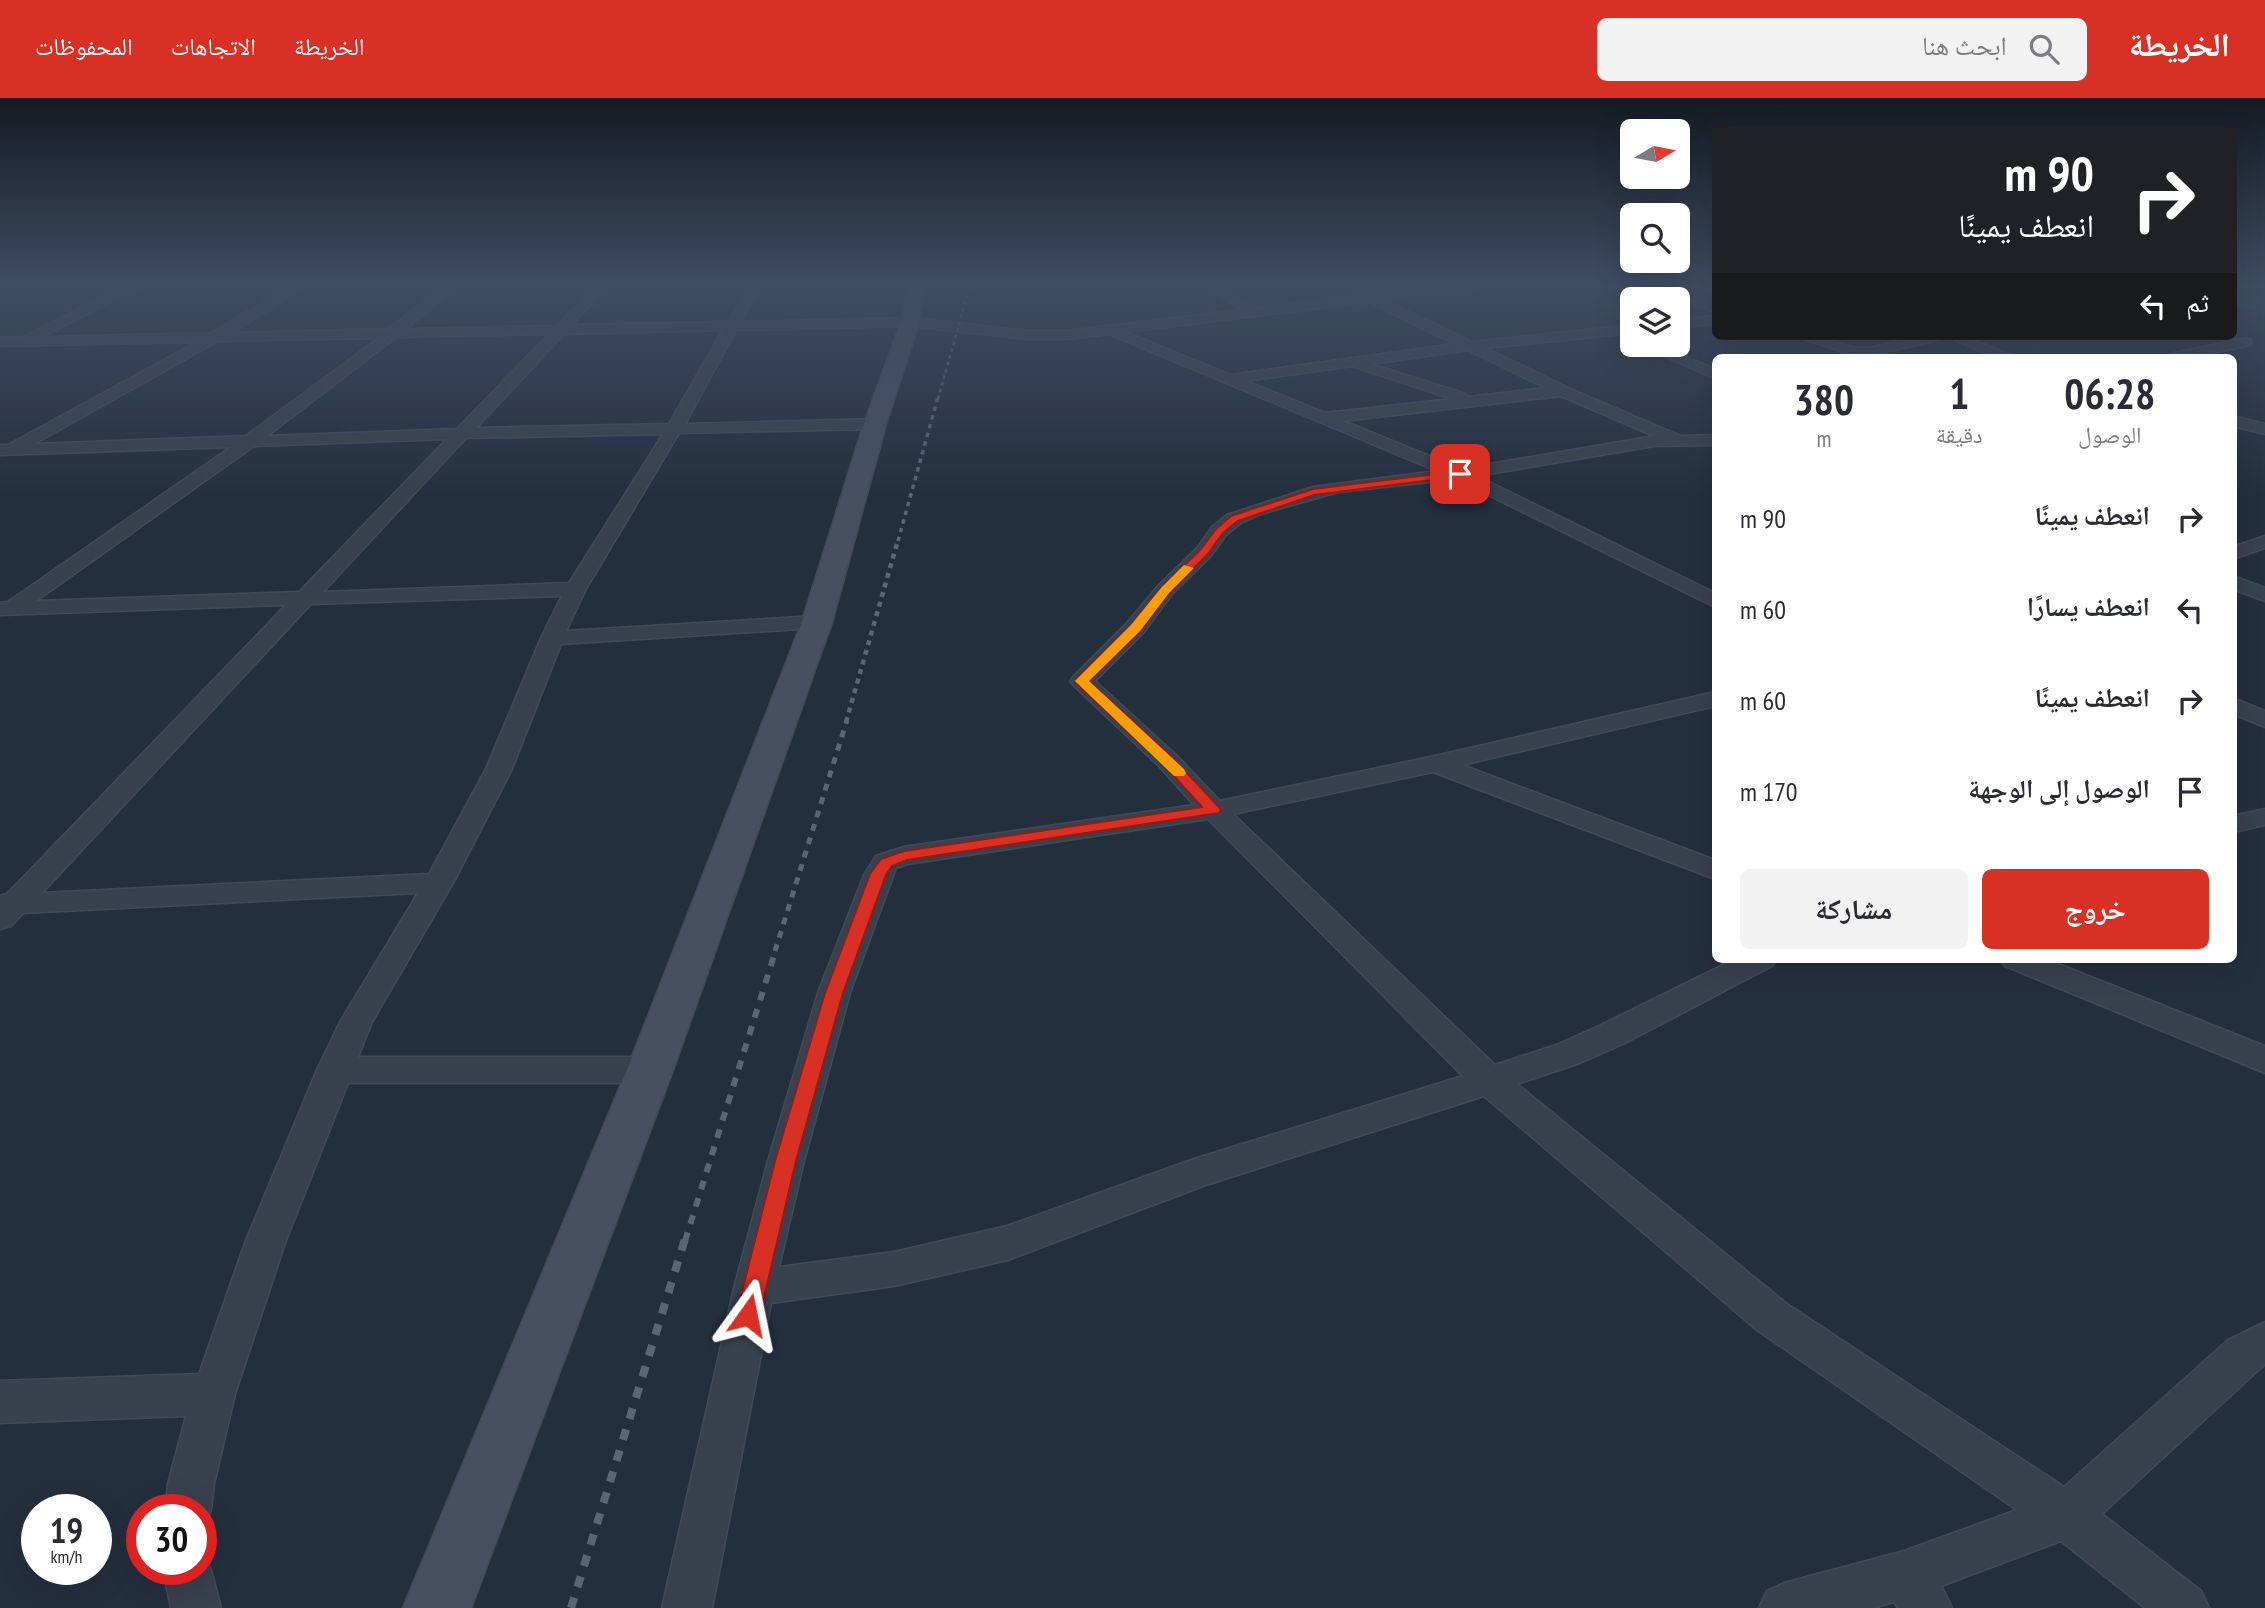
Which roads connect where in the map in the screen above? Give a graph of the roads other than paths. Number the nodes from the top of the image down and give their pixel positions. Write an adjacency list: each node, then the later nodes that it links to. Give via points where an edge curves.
1 (182, 355): 24 (street)
2 (364, 355): 23 (street)
3 (538, 355): 20 (street)
4 (715, 355): 18 (street)
5 (897, 355): 17 (main road)
6 (1170, 355): 12 (street)
7 (1401, 355): 10 (street)
8 (1488, 355): 13 (street)
9 (1674, 357): 11 (street)
10 (1355, 362): 12 (street); 14 (street)
11 (1712, 373)
12 (1227, 380): 15 (street)
13 (1563, 391): 14 (street); 21 (street)
14 (1474, 401): 15 (street)
15 (1325, 418): 26 (street)
16 (2237, 422): 19 (street)
17 (875, 424): 18 (street); 37 (main road)
18 (674, 429): 20 (street); 32 (street)
19 (2265, 429)
20 (462, 434): 23 (street); 34 (street)
21 (1676, 440): 22 (street); 25 (street); 26 (street)
22 (1712, 440)
23 (247, 443): 24 (street); 36 (street)
24 (3, 452)
25 (1712, 456)
26 (1460, 474): 31 (street); 43 (street, via 1313,492 1234,519 1082,681)
27 (2265, 542): 28 (street)
28 (2237, 552)
29 (1712, 581): 31 (street)
30 (2237, 584): 33 (street)
31 (1683, 586): 35 (street)
32 (576, 589): 34 (street); 38 (street)
33 (2265, 595)
34 (306, 598): 36 (street); 48 (street)
35 (1712, 600)
36 (4, 612)
37 (817, 622): 38 (street); 53 (main road)
38 (552, 638): 47 (street, via 499,769)
39 (1712, 700): 42 (street)
40 (2237, 707): 41 (street)
41 (2265, 720)
42 (1435, 764): 43 (street); 46 (street)
43 (1213, 810): 54 (street); 55 (street, via 886,862 834,993)
44 (2265, 817): 45 (street)
45 (2237, 823)
46 (1712, 869)
47 (439, 883): 48 (street); 52 (street, via 356,1022)
48 (4, 909)
49 (1754, 963): 54 (street, via 1613,1034)
50 (2026, 963): 51 (street)
51 (2265, 1059)
52 (334, 1070): 53 (street); 57 (street, via 265,1243)
53 (650, 1070): 64 (main road)
54 (1490, 1081): 55 (street, via 1194,1174 1008,1243 894,1269); 60 (street, via 1772,1317)
55 (754, 1288): 65 (street)
56 (2265, 1341): 60 (street, via 2243,1354)
57 (213, 1394): 58 (street); 59 (street)
58 (0, 1402)
59 (190, 1494)
60 (2066, 1516): 62 (street); 67 (street)
61 (190, 1585): 63 (street)
62 (1915, 1591): 66 (street)
63 (197, 1608)
64 (437, 1608)
65 (687, 1608)
66 (1784, 1608)
67 (2184, 1608)

